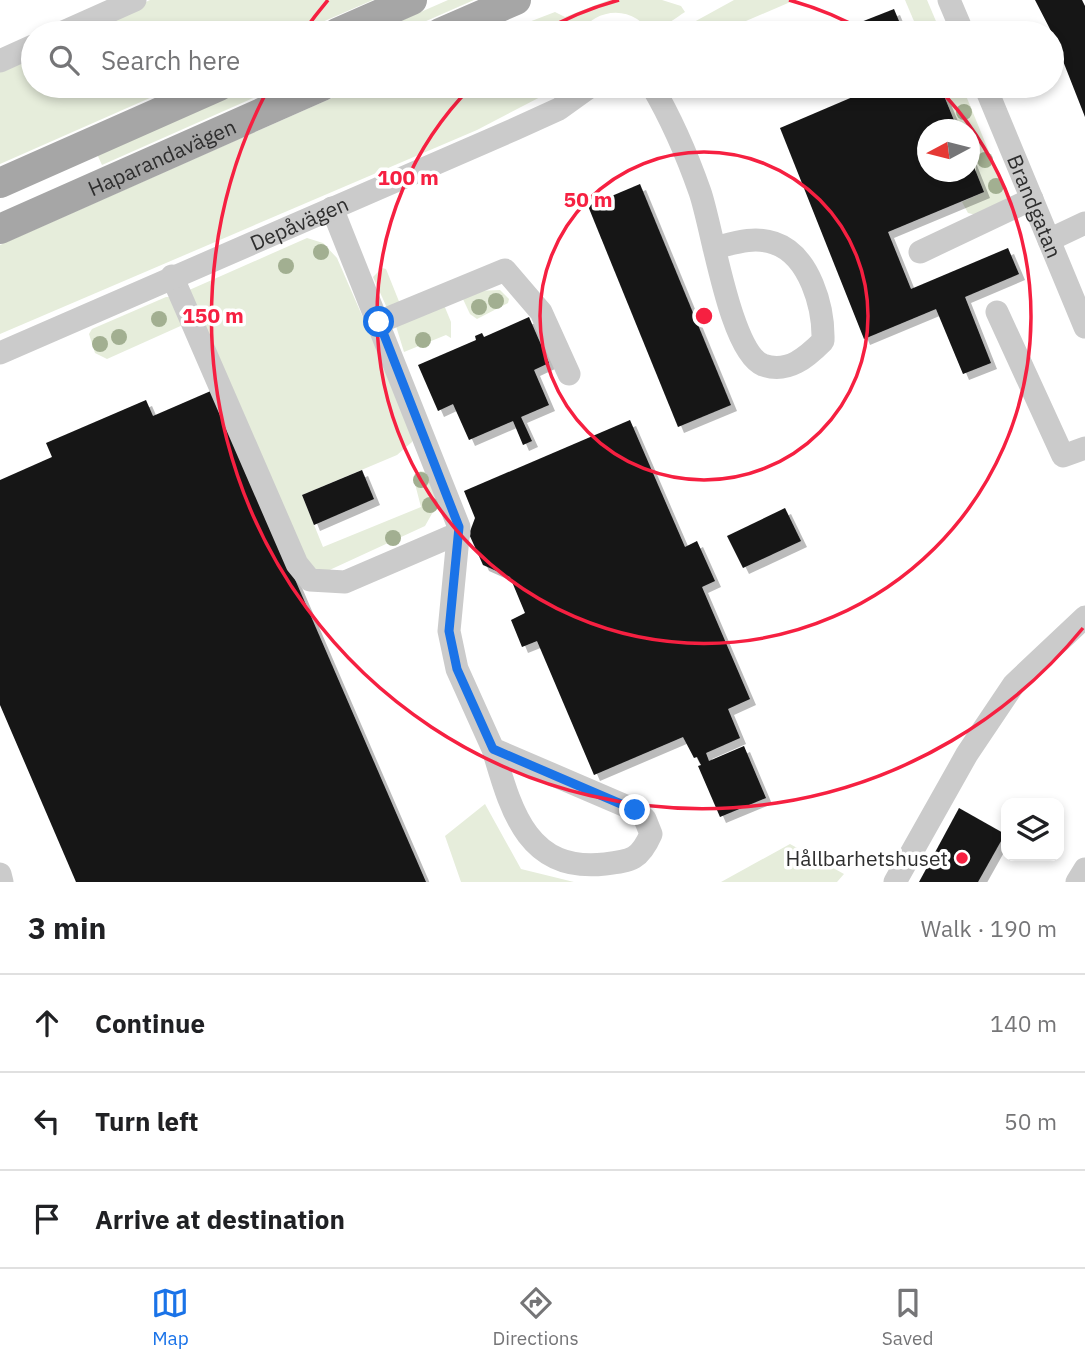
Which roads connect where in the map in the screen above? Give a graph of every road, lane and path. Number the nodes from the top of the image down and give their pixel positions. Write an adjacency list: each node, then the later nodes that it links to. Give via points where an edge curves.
1 (135, 0): 5 (street)
2 (412, 0): 6 (main road)
3 (516, 0): 7 (main road)
4 (949, 0): 8 (street)
5 (88, 21)
6 (364, 21)
7 (468, 21)
8 (958, 21)
9 (21, 51): 10 (street)
10 (0, 61)
11 (192, 98): 16 (main road, Haparandavägen)
12 (295, 98): 20 (main road, Haparandavägen)
13 (575, 98): 18 (street, Depåvägen, via 559,109)
14 (659, 98): 22 (street, via 693,173)
15 (990, 98): 17 (street, Brandgatan)
16 (0, 183)
17 (1032, 199): 21 (street, Brandgatan); 23 (street)
18 (332, 208): 24 (street, Depåvägen); 26 (street)
19 (1085, 223): 21 (street)
20 (0, 229)
21 (1049, 240): 27 (street, Brandgatan)
22 (715, 248): 22 (street, via 746,349 761,364 784,367 805,359 823,341 824,324 819,300 800,262 776,243 747,239)
23 (920, 252)
24 (172, 276): 28 (street, Depåvägen); 31 (street, via 297,564 310,580 345,582)
25 (998, 312): 30 (street, via 1063,456)
26 (379, 322): 29 (street, via 505,270 541,312); 31 (street)
27 (1085, 327)
28 (0, 354)
29 (569, 374)
30 (1085, 448)
31 (459, 533): 33 (street, via 449,631 457,669)
32 (1084, 626): 37 (street, via 1014,684 967,754)
33 (493, 749): 33 (street, via 635,810 651,834 643,853 626,861 600,864 569,863 544,855 510,805)
34 (1085, 869): 38 (street)
35 (0, 874): 36 (street)
36 (3, 882)
37 (895, 882)
38 (1077, 882)

